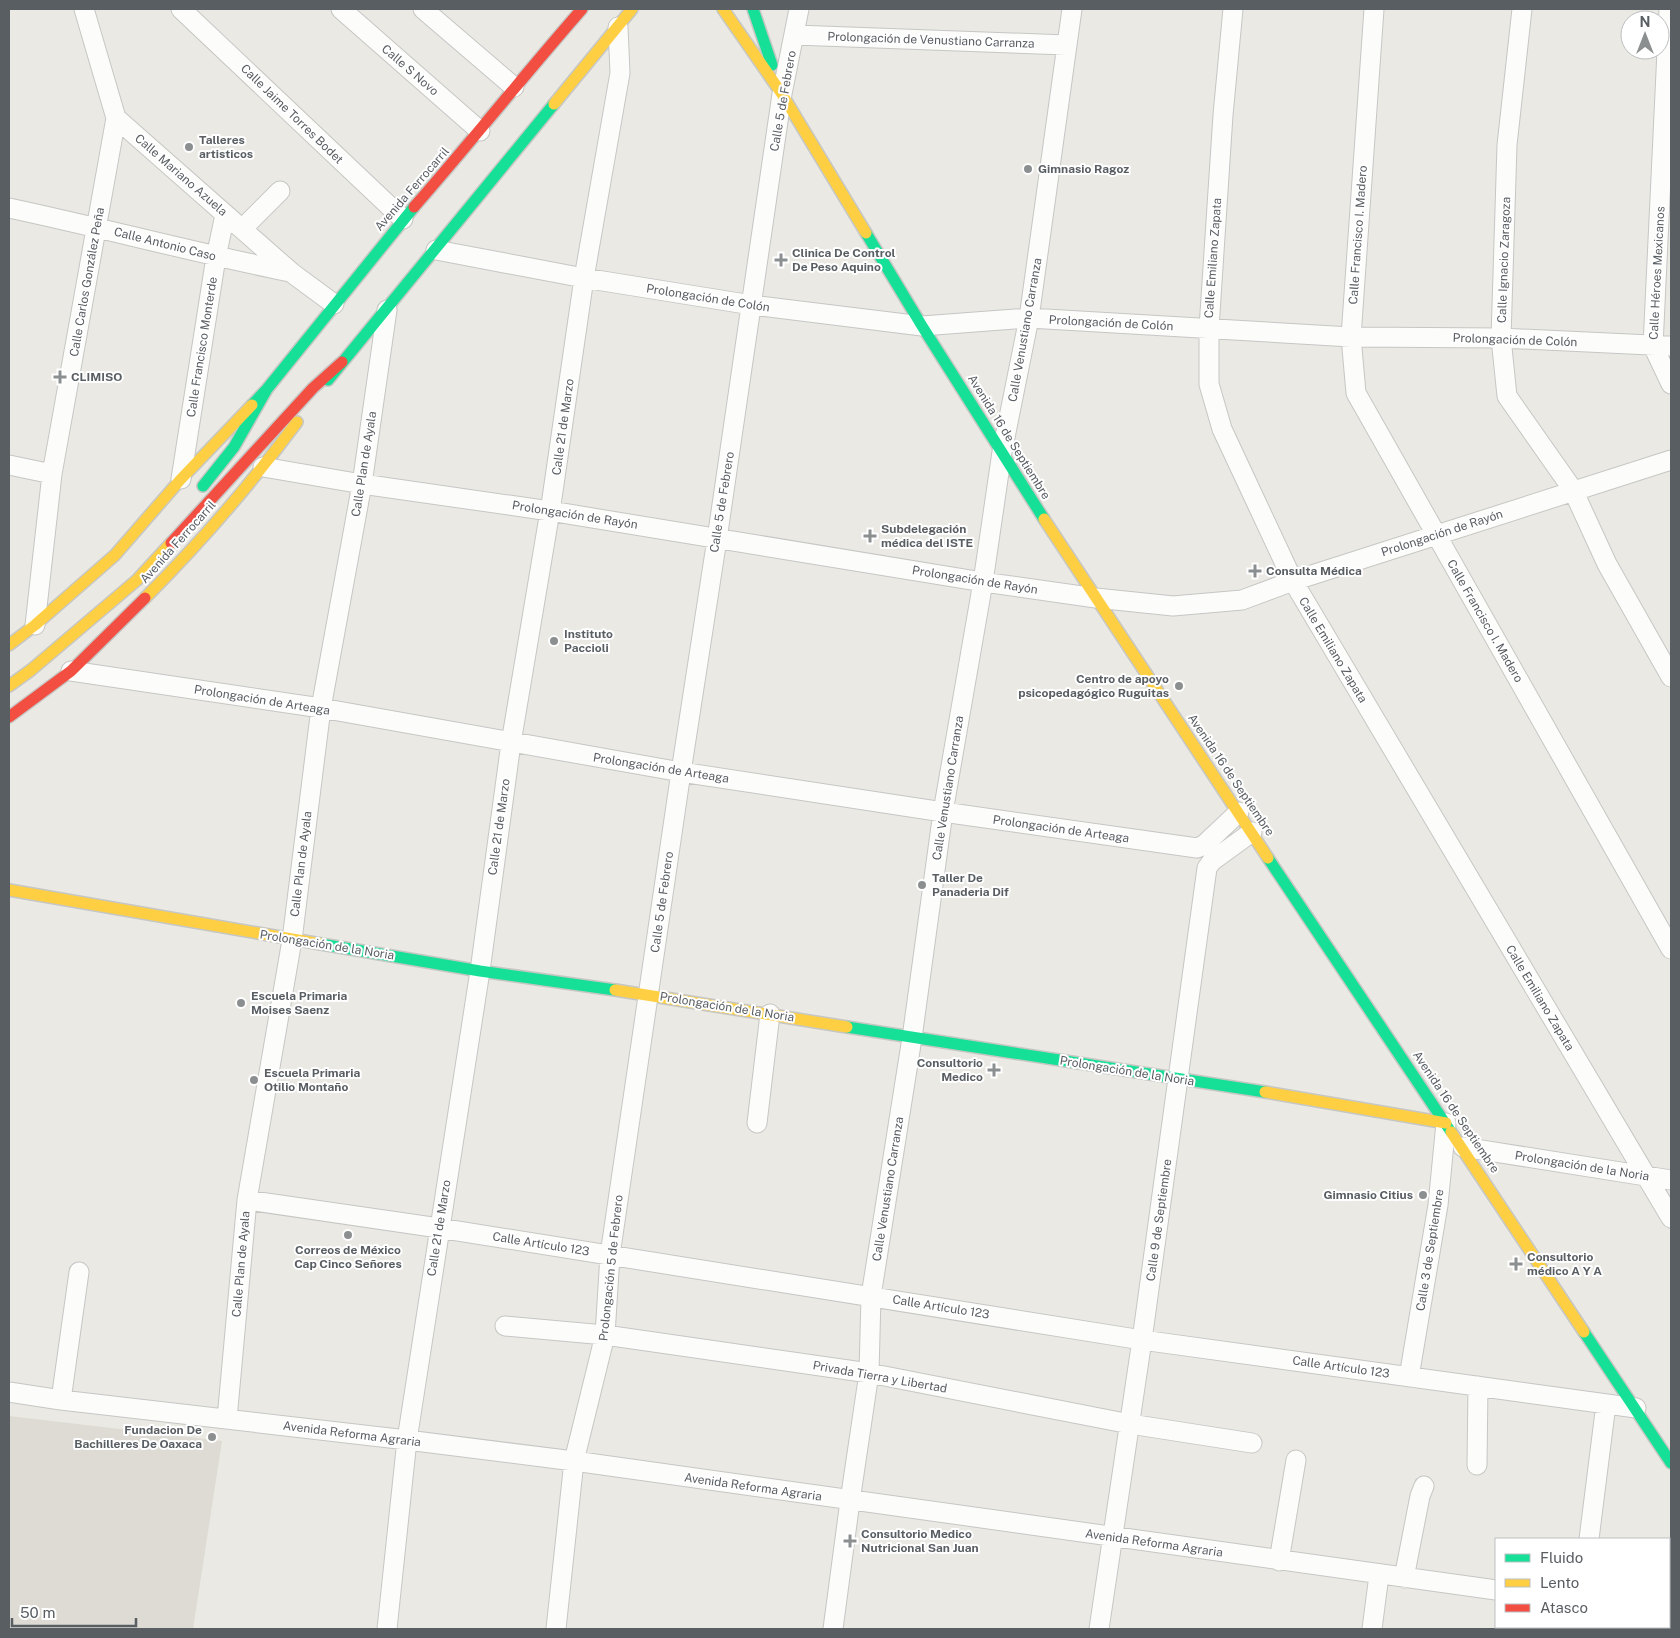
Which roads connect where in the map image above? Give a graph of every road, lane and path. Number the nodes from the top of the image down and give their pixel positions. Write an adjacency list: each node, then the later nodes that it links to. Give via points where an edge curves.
1 (84, 9): 20 (street)
2 (181, 9): 25 (street, Calle Jaime Torres Bodet)
3 (340, 9): 21 (street, Calle S Novo)
4 (423, 9): 18 (street)
5 (582, 9): 18 (main road, Avenida Ferrocarril)
6 (632, 9): 15 (main road, Avenida Ferrocarril)
7 (723, 9): 19 (main road, Avenida 16 de Septiembre)
8 (753, 9): 19 (main road, Avenida 16 de Septiembre)
9 (799, 9): 16 (street, Calle 5 de Febrero)
10 (1072, 9): 17 (street, Calle Venustiano Carranza)
11 (1233, 9): 37 (street, Calle Emiliano Zapata)
12 (1374, 9): 38 (street, Calle Francisco I. Madero)
13 (1522, 9): 39 (street, Calle Ignacio Zaragoza, via 1508,145)
14 (1669, 9): 40 (street, Calle Héroes Mexicanos)
15 (618, 27): 28 (main road, Avenida Ferrocarril); 31 (street, Calle 21 de Marzo, via 620,73)
16 (795, 35): 17 (street, Prolongación de Venustiano Carranza); 19 (street, Calle 5 de Febrero)
17 (1067, 45): 35 (street, Calle Venustiano Carranza)
18 (514, 87): 21 (main road, Avenida Ferrocarril)
19 (782, 94): 33 (street, Calle 5 de Febrero); 36 (main road, Avenida 16 de Septiembre)
20 (116, 118): 24 (street, Calle Mariano Azuela); 26 (street, Calle Carlos González Peña)
21 (480, 131): 25 (main road, Avenida Ferrocarril)
22 (280, 191): 27 (street)
23 (9, 208): 26 (street, Calle Antonio Caso)
24 (225, 214): 27 (street, Calle Mariano Azuela); 29 (street, Calle Francisco Monterde)
25 (402, 219): 32 (main road, Avenida Ferrocarril)
26 (96, 226): 29 (street, Calle Antonio Caso); 48 (street, Calle Carlos González Peña)
27 (242, 229): 30 (street, Calle Mariano Azuela)
28 (436, 250): 31 (street, Prolongación de Colón); 34 (main road, Avenida Ferrocarril)
29 (216, 257): 30 (street, Calle Antonio Caso); 49 (street, Calle Francisco Monterde)
30 (292, 273): 32 (street, Calle Mariano Azuela)
31 (584, 278): 33 (street, Prolongación de Colón); 53 (street, Calle 21 de Marzo)
32 (334, 304): 43 (main road, Avenida Ferrocarril)
33 (752, 305): 36 (street, Prolongación de Colón); 55 (street, Calle 5 de Febrero)
34 (387, 310): 41 (main road, Avenida Ferrocarril); 50 (street, Calle Plan de Ayala)
35 (1029, 318): 36 (street, Prolongación de Colón); 37 (street, Prolongación de Colón); 44 (street, Calle Venustiano Carranza)
36 (922, 326): 44 (main road, Avenida 16 de Septiembre)
37 (1209, 328): 38 (street, Prolongación de Colón); 57 (street, Calle Emiliano Zapata, via 1209,384 1222,429)
38 (1351, 337): 39 (street, Prolongación de Colón); 54 (street, Calle Francisco I. Madero, via 1356,392)
39 (1501, 338): 40 (street, Prolongación de Colón); 51 (street, Calle Ignacio Zaragoza, via 1507,396)
40 (1662, 346): 42 (street, Calle Héroes Mexicanos)
41 (342, 362): 47 (main road, Avenida Ferrocarril); 63 (main road, Avenida Ferrocarril, via 313,388 137,580)
42 (1671, 384)
43 (267, 389): 49 (main road, Avenida Ferrocarril); 52 (main road, Avenida Ferrocarril, via 234,447)
44 (1002, 452): 56 (street, Calle Venustiano Carranza); 58 (main road, Avenida 16 de Septiembre)
45 (1671, 460): 51 (street, Prolongación de Rayón)
46 (9, 465): 48 (street)
47 (263, 467): 50 (street, Prolongación de Rayón); 61 (main road, Avenida Ferrocarril, via 167,576)
48 (52, 474): 59 (street, Calle Carlos González Peña)
49 (181, 480): 59 (main road, Avenida Ferrocarril, via 115,555)
50 (362, 484): 53 (street, Prolongación de Rayón); 64 (street, Calle Plan de Ayala)
51 (1573, 490): 54 (street, Prolongación de Rayón); 62 (street, Calle Ignacio Zaragoza, via 1607,564)
52 (193, 498)
53 (550, 511): 55 (street, Prolongación de Rayón); 66 (street, Calle 21 de Marzo)
54 (1436, 535): 57 (street, Prolongación de Rayón); 73 (street, Calle Francisco I. Madero)
55 (717, 538): 56 (street, Prolongación de Rayón); 67 (street, Calle 5 de Febrero)
56 (983, 582): 58 (street, Prolongación de Rayón); 68 (street, Calle Venustiano Carranza)
57 (1293, 582): 58 (street, Prolongación de Rayón, via 1242,600 1173,606); 82 (street, Calle Emiliano Zapata)
58 (1096, 598): 69 (main road, Avenida 16 de Septiembre)
59 (35, 625): 60 (main road, Avenida Ferrocarril)
60 (9, 645)
61 (71, 671): 64 (street, Prolongación de Arteaga); 65 (main road, Avenida Ferrocarril)
62 (1671, 677)
63 (9, 686)
64 (321, 708): 66 (street, Prolongación de Arteaga); 72 (street, Calle Plan de Ayala)
65 (9, 717)
66 (511, 743): 67 (street, Prolongación de Arteaga); 74 (street, Calle 21 de Marzo)
67 (680, 772): 68 (street, Prolongación de Arteaga); 75 (street, Calle 5 de Febrero)
68 (943, 812): 69 (street, Prolongación de Arteaga, via 1197,848); 77 (street, Calle Venustiano Carranza)
69 (1239, 812): 70 (main road, Avenida 16 de Septiembre)
70 (1252, 832): 78 (street, Calle 9 de Septiembre, via 1207,868); 80 (main road, Avenida 16 de Septiembre)
71 (9, 890): 72 (main road, Prolongación de la Noria)
72 (292, 940): 74 (main road, Prolongación de la Noria); 84 (street, Calle Plan de Ayala)
73 (1671, 949)
74 (480, 971): 75 (main road, Prolongación de la Noria); 86 (street, Calle 21 de Marzo)
75 (648, 995): 76 (main road, Prolongación de la Noria); 87 (street, Prolongación 5 de Febrero)
76 (770, 1014): 77 (main road, Prolongación de la Noria); 79 (street)
77 (912, 1038): 78 (main road, Prolongación de la Noria); 89 (street, Calle Venustiano Carranza)
78 (1179, 1078): 80 (main road, Prolongación de la Noria); 92 (street, Calle 9 de Septiembre)
79 (757, 1123)
80 (1446, 1123): 81 (main road, Avenida 16 de Septiembre); 94 (street, Calle 3 de Septiembre, via 1438,1205)
81 (1463, 1147): 82 (street, Prolongación de la Noria); 99 (main road, Avenida 16 de Septiembre)
82 (1645, 1175): 83 (street, Prolongación de la Noria); 85 (street, Calle Emiliano Zapata)
83 (1671, 1180)
84 (247, 1200): 86 (street, Calle Artículo 123); 100 (street, Calle Plan de Ayala)
85 (1671, 1218)
86 (439, 1228): 87 (street, Calle Artículo 123); 102 (street, Calle 21 de Marzo)
87 (610, 1255): 89 (street, Calle Artículo 123); 91 (street, Prolongación 5 de Febrero)
88 (78, 1272): 97 (street)
89 (872, 1296): 92 (street, Calle Artículo 123); 93 (street, Calle Venustiano Carranza)
90 (505, 1326): 91 (street, Privada Tierra y Libertad)
91 (605, 1335): 93 (street, Privada Tierra y Libertad); 105 (street, Prolongación 5 de Febrero)
92 (1142, 1340): 94 (street, Calle Artículo 123); 101 (street, Calle 9 de Septiembre)
93 (869, 1373): 101 (street, Privada Tierra y Libertad); 109 (street, Calle Venustiano Carranza)
94 (1409, 1376): 95 (street, Calle Artículo 123)
95 (1478, 1386): 98 (street, Calle Artículo 123); 107 (street)
96 (9, 1392): 97 (street, Avenida Reforma Agraria)
97 (61, 1400): 100 (street, Avenida Reforma Agraria)
98 (1606, 1404): 99 (street, Calle Artículo 123); 111 (street)
99 (1636, 1408): 106 (main road, Avenida 16 de Septiembre)
100 (227, 1420): 102 (street, Avenida Reforma Agraria)
101 (1130, 1424): 103 (street, Privada Tierra y Libertad); 110 (street, Calle 9 de Septiembre)
102 (407, 1440): 105 (street, Avenida Reforma Agraria); 116 (street, Calle 21 de Marzo)
103 (1252, 1443)
104 (1296, 1460): 112 (street)
105 (574, 1461): 109 (street, Avenida Reforma Agraria); 117 (street, Prolongación 5 de Febrero)
106 (1671, 1463)
107 (1477, 1465)
108 (1424, 1486): 114 (street)
109 (850, 1501): 110 (street, Avenida Reforma Agraria); 118 (street, Calle Venustiano Carranza)
110 (1113, 1537): 112 (street, Avenida Reforma Agraria); 119 (street, Calle 9 de Septiembre)
111 (1589, 1538)
112 (1279, 1561): 113 (street, Avenida Reforma Agraria)
113 (1379, 1574): 114 (street, Avenida Reforma Agraria); 120 (street)
114 (1404, 1578): 115 (street, Avenida Reforma Agraria)
115 (1495, 1590)
116 (387, 1629)
117 (556, 1629)
118 (833, 1629)
119 (1099, 1629)
120 (1372, 1629)

